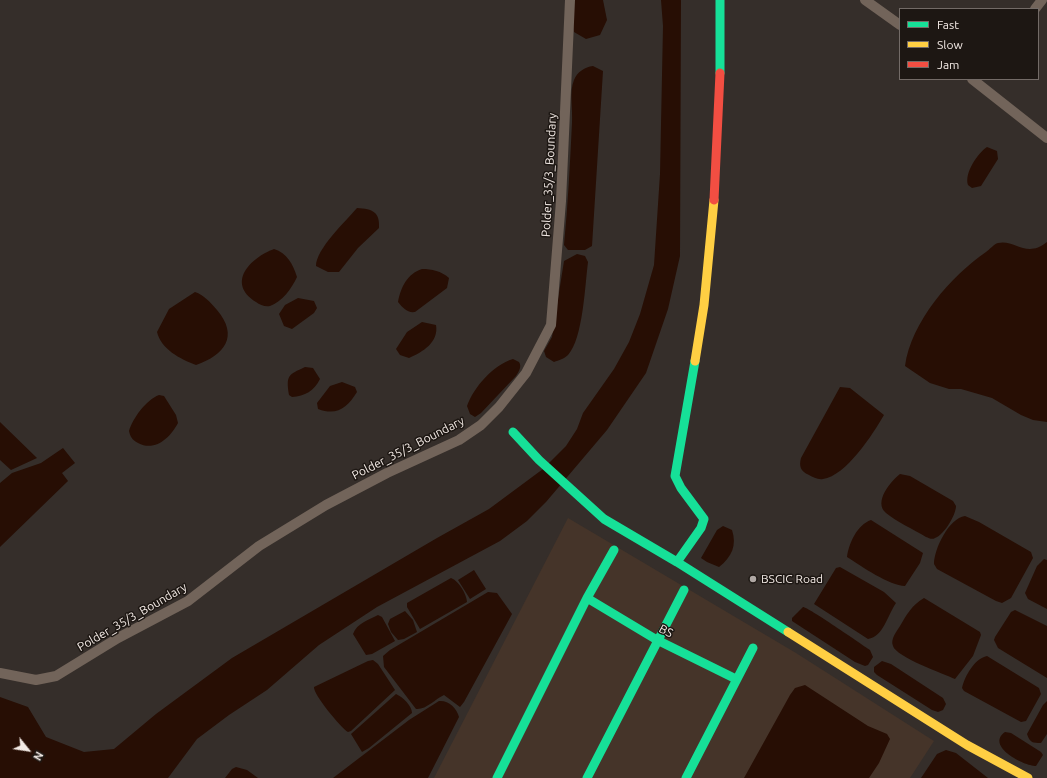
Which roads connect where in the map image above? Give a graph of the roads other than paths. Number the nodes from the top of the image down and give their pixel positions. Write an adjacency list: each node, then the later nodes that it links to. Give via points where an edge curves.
1 (570, 0): 14 (street, Polder_35/3_Boundary, via 561,201 551,324 526,373 499,407 481,425 458,440 326,505 259,546 188,601 118,638 56,676 36,680)
2 (720, 0): 9 (street, via 721,49 715,184 704,305 675,476 678,485 704,519 701,528)
3 (866, 0): 4 (street)
4 (899, 24)
5 (978, 81): 6 (street)
6 (1047, 138)
7 (513, 432): 9 (street, via 539,460 604,519)
8 (614, 550): 11 (street)
9 (677, 562): 19 (street, via 967,745)
10 (684, 590): 12 (street)
11 (587, 598): 12 (street, BS); 16 (street)
12 (658, 640): 15 (street, BS); 17 (street)
13 (753, 648): 15 (street)
14 (0, 673)
15 (736, 679): 18 (street)
16 (497, 778)
17 (587, 778)
18 (686, 778)
19 (1028, 778)

